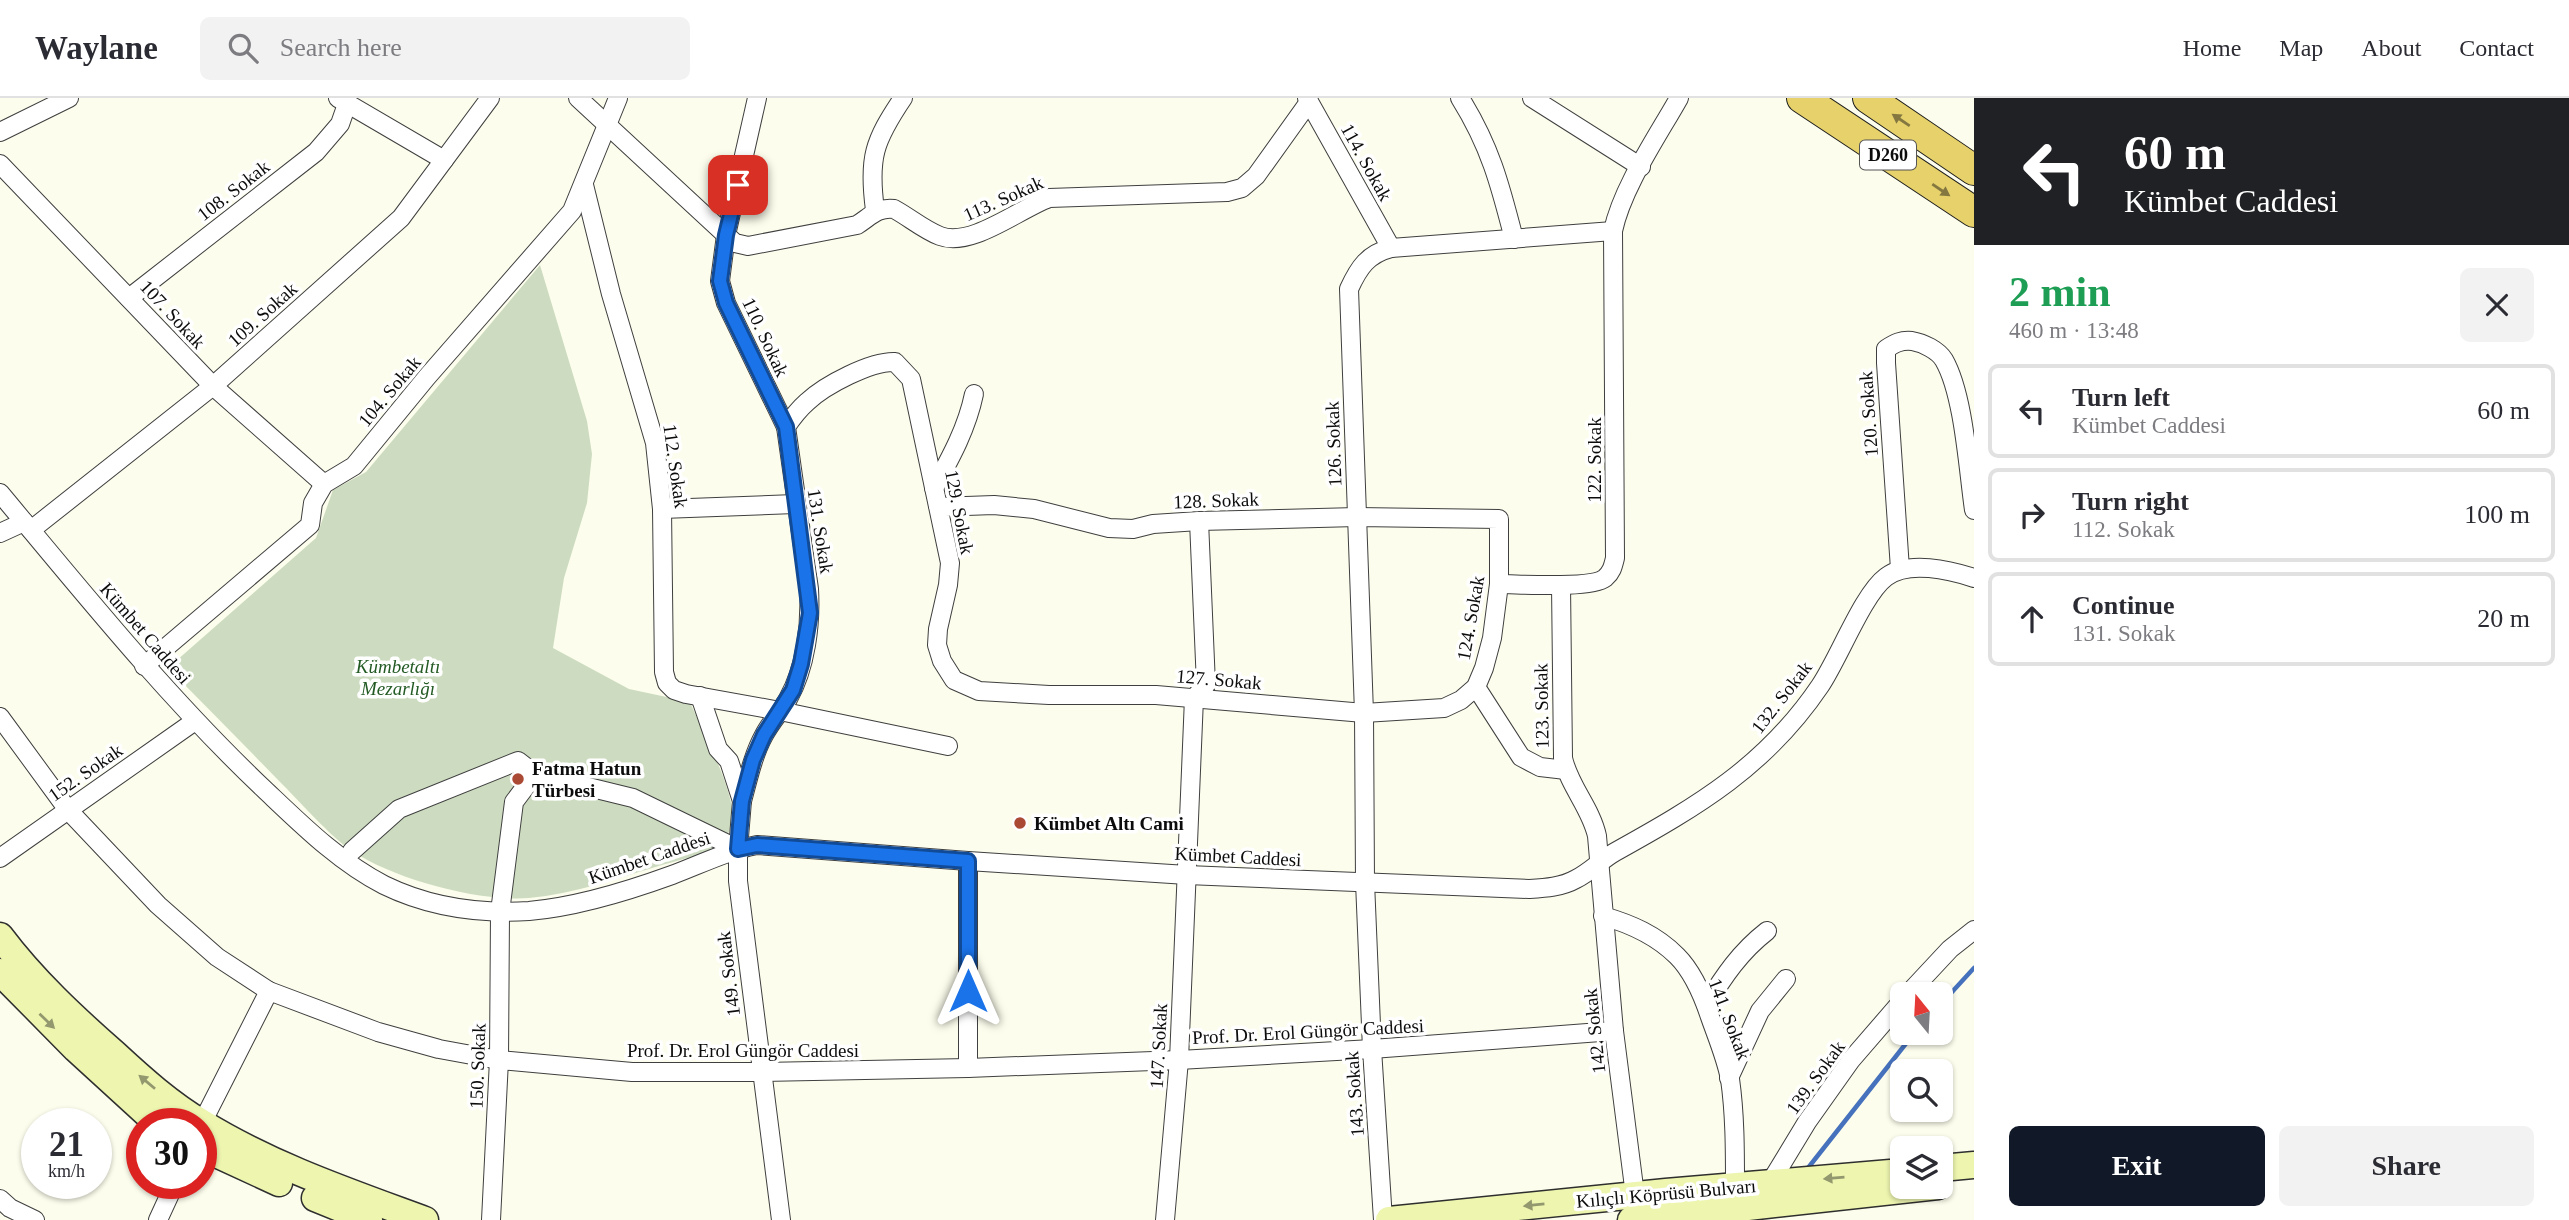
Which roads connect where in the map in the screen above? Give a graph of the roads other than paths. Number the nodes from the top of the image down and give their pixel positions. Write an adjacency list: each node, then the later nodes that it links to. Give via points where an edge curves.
1 (69, 98): 15 (street)
2 (490, 98): 16 (street, 109. Sokak)
3 (578, 98): 14 (street)
4 (618, 98): 14 (street, 104. Sokak)
5 (757, 98): 24 (street, 110. Sokak)
6 (902, 98): 21 (street, via 874,152 871,178)
7 (1460, 98): 25 (street, via 1489,151)
8 (1532, 98): 18 (street)
9 (1679, 98): 18 (street)
10 (1802, 98): 22 (highway, D260, one-way to 22)
11 (1868, 98): 19 (highway, D260, one-way to 11)
12 (1308, 100): 21 (street, 113. Sokak, via 1256,176 1242,188 1227,192 1049,198 974,235 954,240 894,209); 26 (street, 114. Sokak)
13 (342, 101): 16 (street); 27 (street, 108. Sokak, via 340,124 316,152)
14 (607, 125): 20 (street, 104. Sokak); 24 (street)
15 (0, 132)
16 (443, 160): 28 (street, 109. Sokak, via 401,218)
17 (0, 164): 27 (street, 107. Sokak)
18 (1641, 167): 23 (street, via 1616,215)
19 (1974, 170)
20 (584, 186): 31 (street, 104. Sokak, via 572,211 354,466); 36 (street, 112. Sokak, via 655,443)
21 (876, 210): 24 (street, via 857,225 748,246 734,243)
22 (1974, 212)
23 (1613, 232): 25 (street, 126. Sokak); 46 (street, 122. Sokak, via 1615,558 1603,580)
24 (726, 235): 30 (street, 110. Sokak, via 720,281 726,303)
25 (1514, 239): 26 (street, 126. Sokak)
26 (1391, 248): 38 (street, 126. Sokak, via 1364,261 1349,289)
27 (129, 298): 28 (street, 107. Sokak)
28 (213, 386): 31 (street, 107. Sokak); 41 (street, 109. Sokak)
29 (974, 394): 32 (street, via 956,449)
30 (786, 427): 32 (street, 129. Sokak, via 808,401 832,385 883,361 895,362 911,379); 34 (street, 131. Sokak)
31 (324, 484): 47 (street, via 313,503 310,525)
32 (934, 488): 35 (street, 129. Sokak)
33 (0, 493): 41 (street, Kümbet Caddesi)
34 (795, 504): 36 (street); 52 (street, 131. Sokak, via 810,613 801,664)
35 (938, 507): 40 (street, 128. Sokak, via 1034,509 1109,528); 49 (street, 129. Sokak, via 950,563 937,645 954,680 979,691)
36 (662, 509): 50 (street, 112. Sokak, via 664,671 674,690)
37 (1974, 510): 43 (street, 120. Sokak, via 1961,416 1943,358 1919,342 1894,343 1886,349 1886,363)
38 (1357, 517): 39 (street, 128. Sokak); 40 (street, 128. Sokak); 53 (street, 126. Sokak)
39 (1499, 519): 45 (street, 124. Sokak)
40 (1199, 521): 51 (street, via 1206,685)
41 (27, 526): 42 (street, 109. Sokak); 47 (street, Kümbet Caddesi)
42 (0, 533)
43 (1900, 569): 44 (street); 65 (street, 132. Sokak, via 1871,594 1822,683 1764,753 1693,808)
44 (1974, 578)
45 (1499, 584): 46 (street, 122. Sokak); 48 (street, 124. Sokak, via 1492,638)
46 (1561, 585): 57 (street, 123. Sokak)
47 (144, 666): 55 (street, Kümbet Caddesi)
48 (1476, 687): 53 (street, 124. Sokak, via 1444,708); 57 (street, via 1521,757)
49 (1070, 694): 51 (street, 127. Sokak)
50 (700, 696): 52 (street, 112. Sokak); 59 (street)
51 (1194, 698): 53 (street, 127. Sokak); 66 (street)
52 (780, 711): 56 (street, 112. Sokak); 59 (street, 131. Sokak, via 753,760)
53 (1364, 713): 67 (street, 126. Sokak)
54 (0, 716): 60 (street, Prof. Dr. Erol Güngör Caddesi)
55 (195, 721): 60 (street, 152. Sokak); 68 (street, Kümbet Caddesi, via 305,828 355,867 383,884 444,906)
56 (948, 746)
57 (1566, 770): 65 (street, 123. Sokak, via 1594,822)
58 (535, 774): 61 (street, via 633,798); 62 (street, via 518,761 399,809); 68 (street, 150. Sokak, via 514,802)
59 (742, 801): 61 (street)
60 (68, 810): 63 (street, 152. Sokak); 76 (street, Prof. Dr. Erol Güngör Caddesi, via 158,905 218,957)
61 (738, 849): 64 (street, Kümbet Caddesi, via 757,845); 68 (street, Kümbet Caddesi, via 622,891 532,911); 84 (street, 149. Sokak)
62 (352, 851)
63 (0, 858)
64 (968, 861): 66 (street, Kümbet Caddesi); 83 (street)
65 (1599, 861): 67 (street, Kümbet Caddesi, via 1576,879 1552,887); 69 (street, 142. Sokak)
66 (1187, 875): 67 (street, Kümbet Caddesi); 82 (street, 147. Sokak)
67 (1365, 882): 80 (street, 143. Sokak)
68 (500, 912): 81 (street, 150. Sokak)
69 (1603, 916): 77 (street, 141. Sokak, via 1634,926 1677,956); 79 (street, 142. Sokak)
70 (1974, 930): 75 (street)
71 (1767, 931): 77 (street, via 1747,946)
72 (0, 936): 87 (main road, one-way to 72, via 92,1034)
73 (0, 972): 86 (main road, one-way to 86)
74 (1786, 979): 85 (street, via 1760,1011)
75 (1919, 982)
76 (269, 991): 81 (street, Prof. Dr. Erol Güngör Caddesi, via 378,1032); 88 (street)
77 (1706, 1005): 85 (street, 141. Sokak)
78 (1890, 1015): 94 (street, 139. Sokak, via 1851,1060)
79 (1614, 1031): 80 (street, Prof. Dr. Erol Güngör Caddesi); 100 (street, 142. Sokak)
80 (1372, 1049): 82 (street, Prof. Dr. Erol Güngör Caddesi); 109 (street, 143. Sokak)
81 (499, 1060): 84 (street, Prof. Dr. Erol Güngör Caddesi, via 632,1072); 106 (street, 150. Sokak)
82 (1179, 1060): 83 (street, Prof. Dr. Erol Güngör Caddesi); 108 (street, 147. Sokak)
83 (968, 1068): 84 (street, Prof. Dr. Erol Güngör Caddesi)
84 (761, 1072): 107 (street, 149. Sokak)
85 (1730, 1078): 97 (street, 141. Sokak)
86 (140, 1108)
87 (181, 1108)
88 (210, 1108)
89 (217, 1131): 105 (main road, via 312,1178)
90 (217, 1155): 104 (main road)
91 (1974, 1165): 92 (main road)
92 (1953, 1167)
93 (1890, 1173): 94 (main road, Kılıçlı Köprüsü Bulvarı, one-way to 94)
94 (1770, 1183): 97 (main road, Kılıçlı Köprüsü Bulvarı)
95 (1974, 1183): 96 (main road, Kılıçlı Köprüsü Bulvarı)
96 (1953, 1185)
97 (1735, 1186): 100 (main road, Kılıçlı Köprüsü Bulvarı)
98 (1890, 1190): 100 (main road, Kılıçlı Köprüsü Bulvarı)
99 (168, 1199): 103 (street)
100 (1633, 1208): 109 (main road, Kılıçlı Köprüsü Bulvarı, one-way to 109)
101 (5, 1209): 102 (street)
102 (35, 1220)
103 (158, 1220)
104 (369, 1220)
105 (425, 1220)
106 (491, 1220)
107 (781, 1220)
108 (1165, 1220)
109 (1386, 1220)

